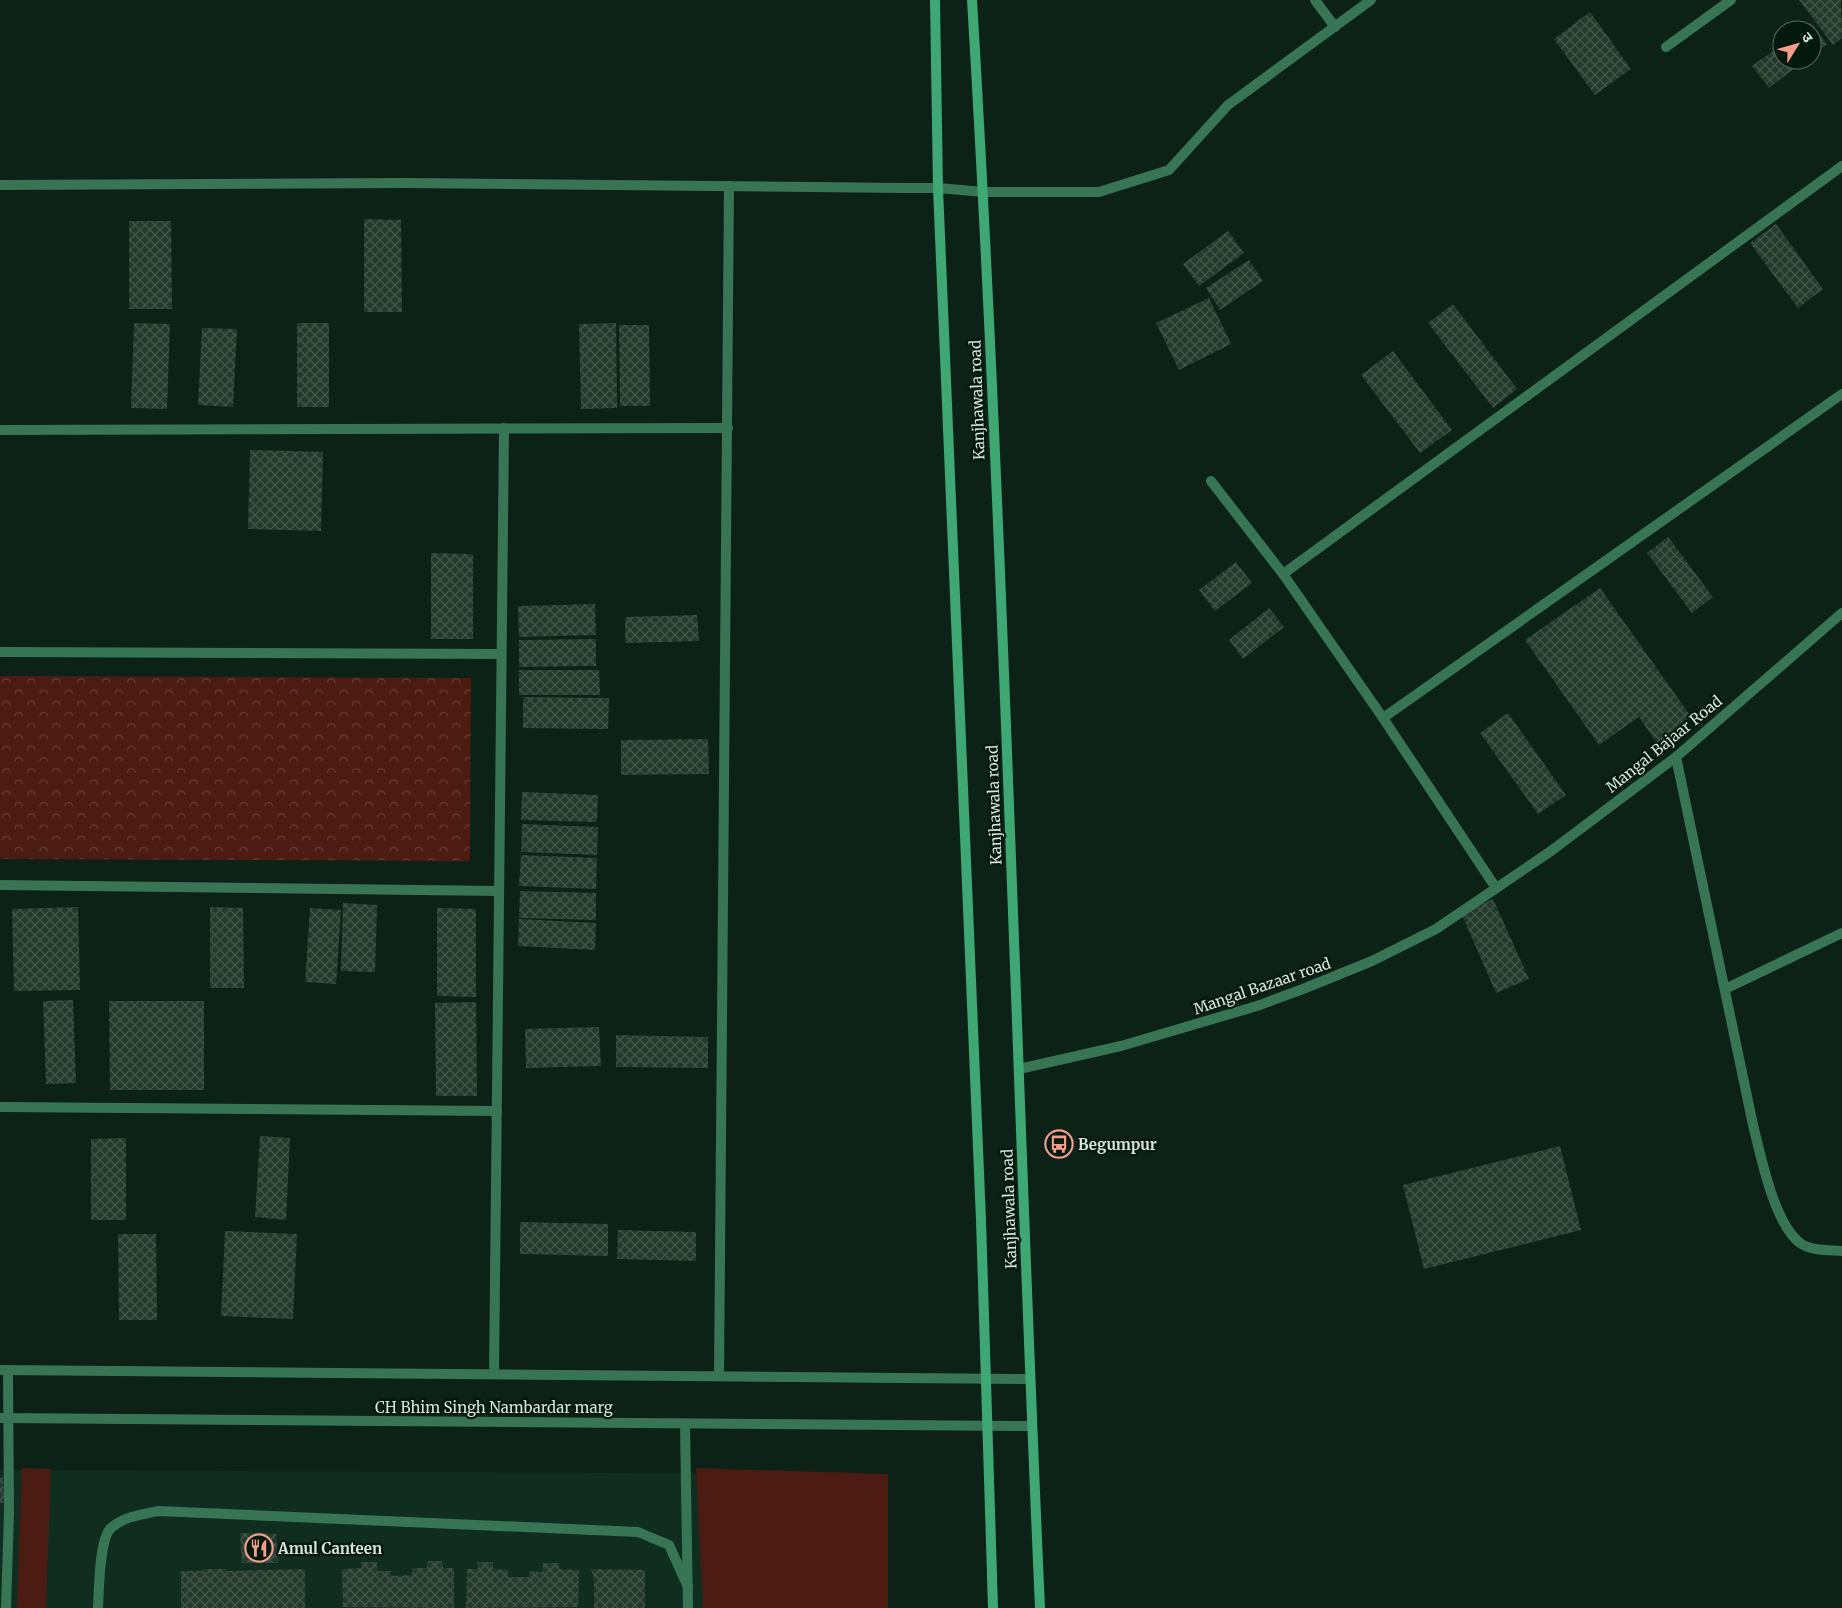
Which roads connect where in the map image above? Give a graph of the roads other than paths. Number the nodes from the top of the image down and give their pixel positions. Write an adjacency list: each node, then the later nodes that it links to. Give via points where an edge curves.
1 (935, 0): 11 (main road, Kanjhawala road)
2 (972, 0): 12 (main road, Kanjhawala road)
3 (1315, 0): 6 (street)
4 (1371, 0): 6 (street)
5 (1731, 0): 7 (street)
6 (1335, 27): 12 (street, via 1228,105 1169,170 1099,192)
7 (1666, 47)
8 (1842, 166): 18 (street)
9 (0, 185): 10 (street, via 415,183)
10 (729, 186): 11 (street); 15 (street)
11 (938, 188): 12 (street); 37 (main road, Kanjhawala road)
12 (984, 192): 29 (main road, Kanjhawala road)
13 (1842, 394): 22 (street)
14 (504, 428): 15 (street); 16 (street); 21 (street)
15 (728, 428): 35 (street)
16 (0, 430)
17 (1211, 481): 18 (street)
18 (1283, 574): 22 (street)
19 (1842, 613): 23 (street, Mangal Bajaar Road)
20 (0, 652): 21 (street)
21 (501, 654): 26 (street)
22 (1383, 718): 25 (street)
23 (1676, 757): 25 (street, Mangal Bajaar Road); 28 (street)
24 (0, 885): 26 (street)
25 (1496, 888): 29 (street, Mangal Bazaar road, via 1436,929 1372,961 1303,989 1194,1026)
26 (499, 891): 31 (street)
27 (1842, 933): 28 (street)
28 (1726, 989): 32 (street, via 1753,1125 1776,1204 1787,1228 1801,1244)
29 (1019, 1069): 36 (main road, Kanjhawala road)
30 (0, 1108): 31 (street)
31 (497, 1111): 34 (street)
32 (1842, 1251)
33 (4, 1370): 34 (street); 38 (street)
34 (494, 1374): 35 (street)
35 (719, 1376): 37 (street)
36 (1030, 1378): 37 (street); 41 (main road, Kanjhawala road)
37 (986, 1379): 40 (main road, Kanjhawala road)
38 (4, 1418): 39 (street, CH Bhim Singh Nambardar marg); 43 (street, via 9,1513)
39 (685, 1424): 40 (street, CH Bhim Singh Nambardar marg); 42 (street)
40 (987, 1426): 41 (street, CH Bhim Singh Nambardar marg); 46 (main road, Kanjhawala road)
41 (1032, 1426): 47 (main road, Kanjhawala road)
42 (688, 1588): 44 (street, via 668,1545 638,1532 158,1511 128,1517 110,1529 102,1549); 45 (street)
43 (4, 1602)
44 (98, 1608)
45 (688, 1608)
46 (993, 1608)
47 (1040, 1608)

